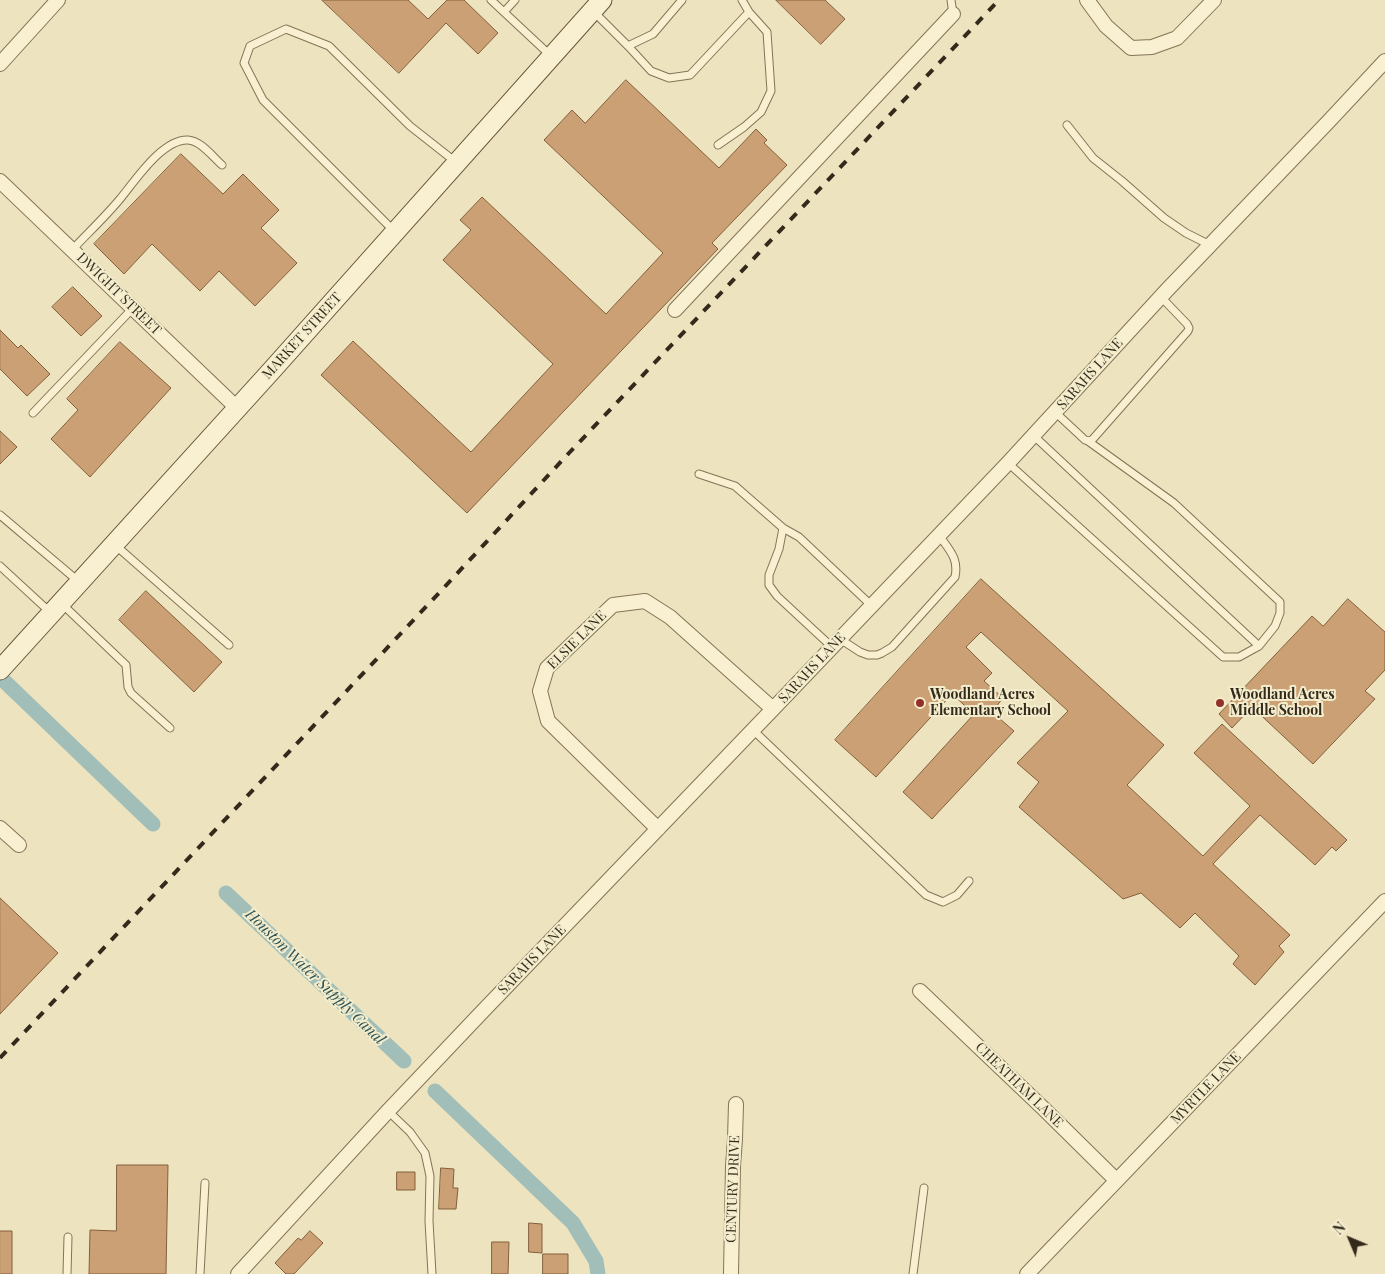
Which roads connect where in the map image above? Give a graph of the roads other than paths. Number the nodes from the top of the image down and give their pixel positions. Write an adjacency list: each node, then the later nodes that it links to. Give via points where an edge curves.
1 (58, 0): 15 (street)
2 (491, 0): 10 (lane)
3 (514, 0): 10 (lane)
4 (682, 0): 12 (lane, via 653,34)
5 (742, 0): 11 (lane)
6 (1087, 0): 7 (street, via 1106,26 1131,48 1152,47 1177,38)
7 (1214, 0)
8 (598, 5): 12 (lane); 13 (main road, MARKET STREET)
9 (952, 7): 26 (street)
10 (504, 12): 13 (lane)
11 (749, 12): 12 (lane, via 690,76 669,78 651,71); 17 (lane, via 767,32 771,91 761,112)
12 (628, 46)
13 (552, 57): 18 (main road, MARKET STREET)
14 (1385, 61): 22 (street, SARAHS LANE)
15 (0, 64)
16 (1066, 125): 22 (lane, via 1093,158 1164,218)
17 (718, 145)
18 (457, 163): 21 (main road, MARKET STREET); 21 (lane, via 410,126 329,46 286,29 250,46 244,63 264,100)
19 (222, 165): 23 (lane, via 195,142 174,143 141,172)
20 (0, 181): 23 (street, DWIGHT STREET)
21 (395, 232): 27 (main road, MARKET STREET)
22 (1210, 245): 24 (street, SARAHS LANE)
23 (72, 250): 25 (street, DWIGHT STREET)
24 (1161, 297): 28 (street, SARAHS LANE); 31 (lane, via 1187,324 1188,331)
25 (133, 308): 27 (street, DWIGHT STREET); 29 (lane)
26 (675, 310)
27 (237, 408): 37 (main road, MARKET STREET)
28 (1055, 412): 30 (street, SARAHS LANE); 31 (lane)
29 (33, 413)
30 (1034, 436): 32 (street, SARAHS LANE); 44 (lane)
31 (1088, 441): 44 (lane, via 1174,503 1280,602 1275,626)
32 (1008, 463): 36 (street, SARAHS LANE); 44 (lane, via 1223,657 1239,657)
33 (699, 474): 35 (lane, via 735,486)
34 (0, 515): 39 (lane)
35 (784, 528): 40 (lane, via 799,537); 42 (lane, via 769,575 769,585 777,596)
36 (939, 535): 40 (street, SARAHS LANE); 42 (lane, via 954,556 955,577 892,647 877,655 868,655)
37 (114, 544): 39 (main road, MARKET STREET); 43 (lane)
38 (0, 566): 41 (lane)
39 (79, 582): 41 (main road, MARKET STREET)
40 (872, 606): 42 (street, SARAHS LANE)
41 (56, 608): 45 (main road, MARKET STREET); 47 (lane, via 126,665 131,693)
42 (836, 643): 46 (street, SARAHS LANE)
43 (229, 645)
44 (1259, 646)
45 (0, 670)
46 (773, 709): 48 (street, SARAHS LANE); 50 (street, ELSIE LANE, via 670,618 646,601 612,605 547,668 540,691 548,722)
47 (170, 728)
48 (753, 730): 50 (street, SARAHS LANE); 52 (lane, via 926,895 943,902 957,895)
49 (0, 828): 51 (street)
50 (658, 829): 56 (street, SARAHS LANE)
51 (19, 845)
52 (969, 881)
53 (1385, 901): 57 (street, MYRTLE LANE)
54 (920, 991): 57 (street, CHEATHAM LANE)
55 (736, 1104): 65 (street, CENTURY DRIVE)
56 (388, 1111): 63 (street, SARAHS LANE); 64 (lane, via 410,1132 425,1153 430,1176)
57 (1116, 1180): 67 (street, MYRTLE LANE)
58 (205, 1183): 62 (lane)
59 (924, 1188): 66 (lane)
60 (68, 1236): 61 (lane)
61 (67, 1274)
62 (200, 1274)
63 (238, 1274)
64 (432, 1274)
65 (731, 1274)
66 (914, 1274)
67 (1027, 1274)

